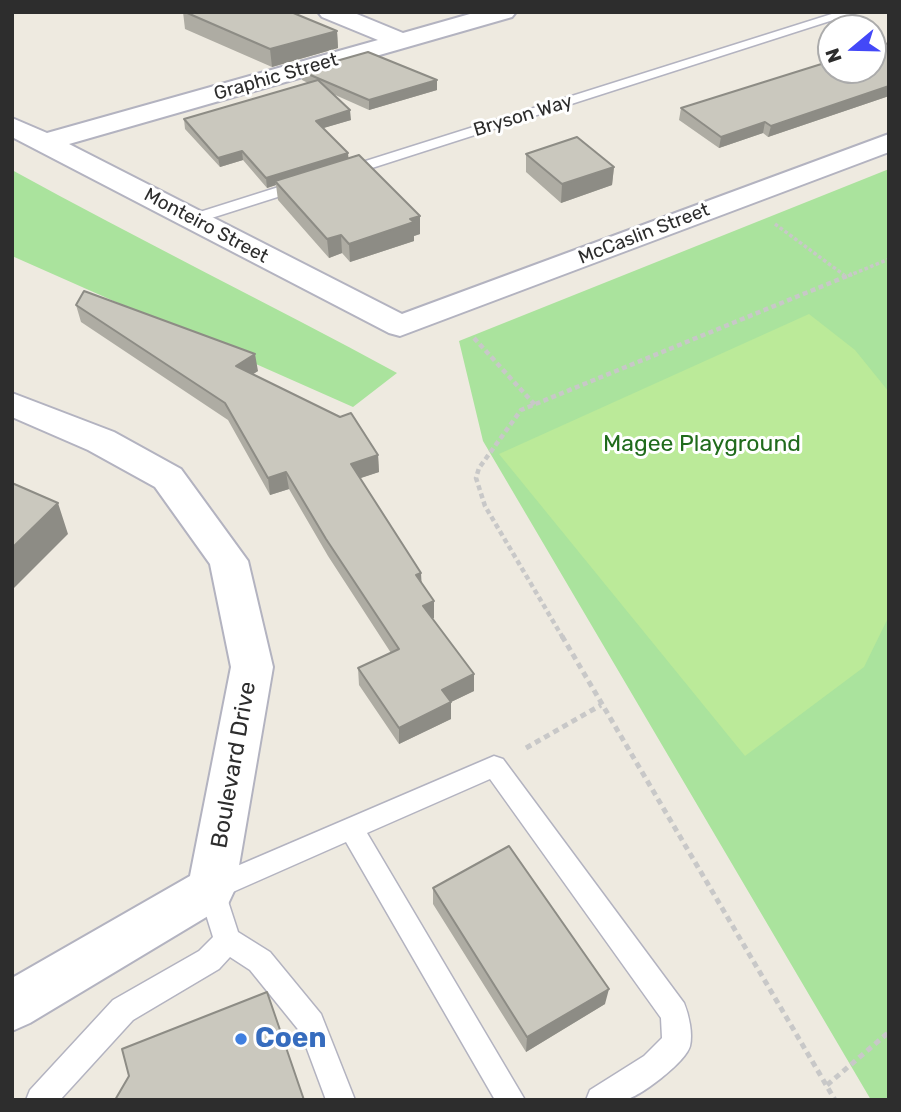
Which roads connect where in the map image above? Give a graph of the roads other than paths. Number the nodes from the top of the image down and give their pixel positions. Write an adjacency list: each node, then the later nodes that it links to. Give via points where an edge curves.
1 (330, 12): 5 (street)
2 (504, 12): 4 (street, Graphic Street)
3 (852, 12): 9 (lane, Bryson Way)
4 (451, 19): 5 (street, Graphic Street)
5 (401, 41): 7 (street, Graphic Street)
6 (12, 125): 7 (street, Monteiro Street)
7 (47, 142): 9 (street, Monteiro Street)
8 (889, 142): 10 (street, McCaslin Street)
9 (193, 219): 10 (street, Monteiro Street)
10 (400, 326)
11 (12, 404): 13 (street, Boulevard Drive, via 101,441 168,478 229,561 252,667)
12 (352, 830): 13 (lane); 18 (lane); 19 (lane, via 495,766 674,1013 677,1044 654,1066)
13 (211, 889): 14 (lane); 15 (street)
14 (227, 940): 16 (lane, via 209,961 123,1010); 17 (lane, via 260,961 311,1024)
15 (12, 1006)
16 (40, 1100)
17 (341, 1100)
18 (511, 1100)
19 (600, 1100)

